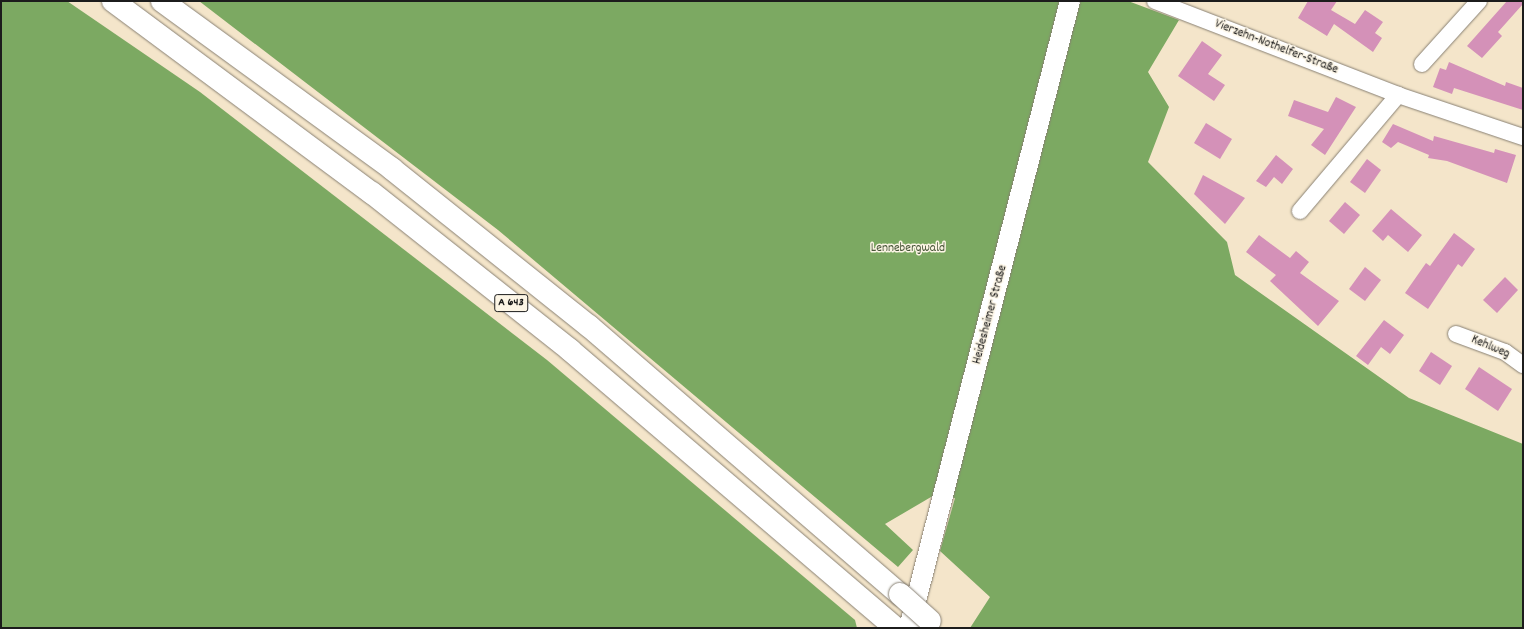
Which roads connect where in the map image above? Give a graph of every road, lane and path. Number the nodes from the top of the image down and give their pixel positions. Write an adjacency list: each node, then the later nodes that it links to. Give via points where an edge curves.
1 (113, 1): 13 (highway, A 643, via 372,193 570,350)
2 (162, 1): 12 (highway, A 643, bridge, via 392,169 589,326)
3 (1070, 1): 13 (main road, Heidesheimer Straße)
4 (1154, 1): 7 (street, Vierzehn-Nothelfer-Straße)
5 (1479, 1): 6 (street)
6 (1422, 64)
7 (1398, 95): 8 (street, Vierzehn-Nothelfer-Straße); 9 (street)
8 (1523, 136)
9 (1300, 211)
10 (1456, 334): 11 (street, Kehlweg, via 1505,352)
11 (1523, 365)
12 (933, 624)
13 (899, 627)

